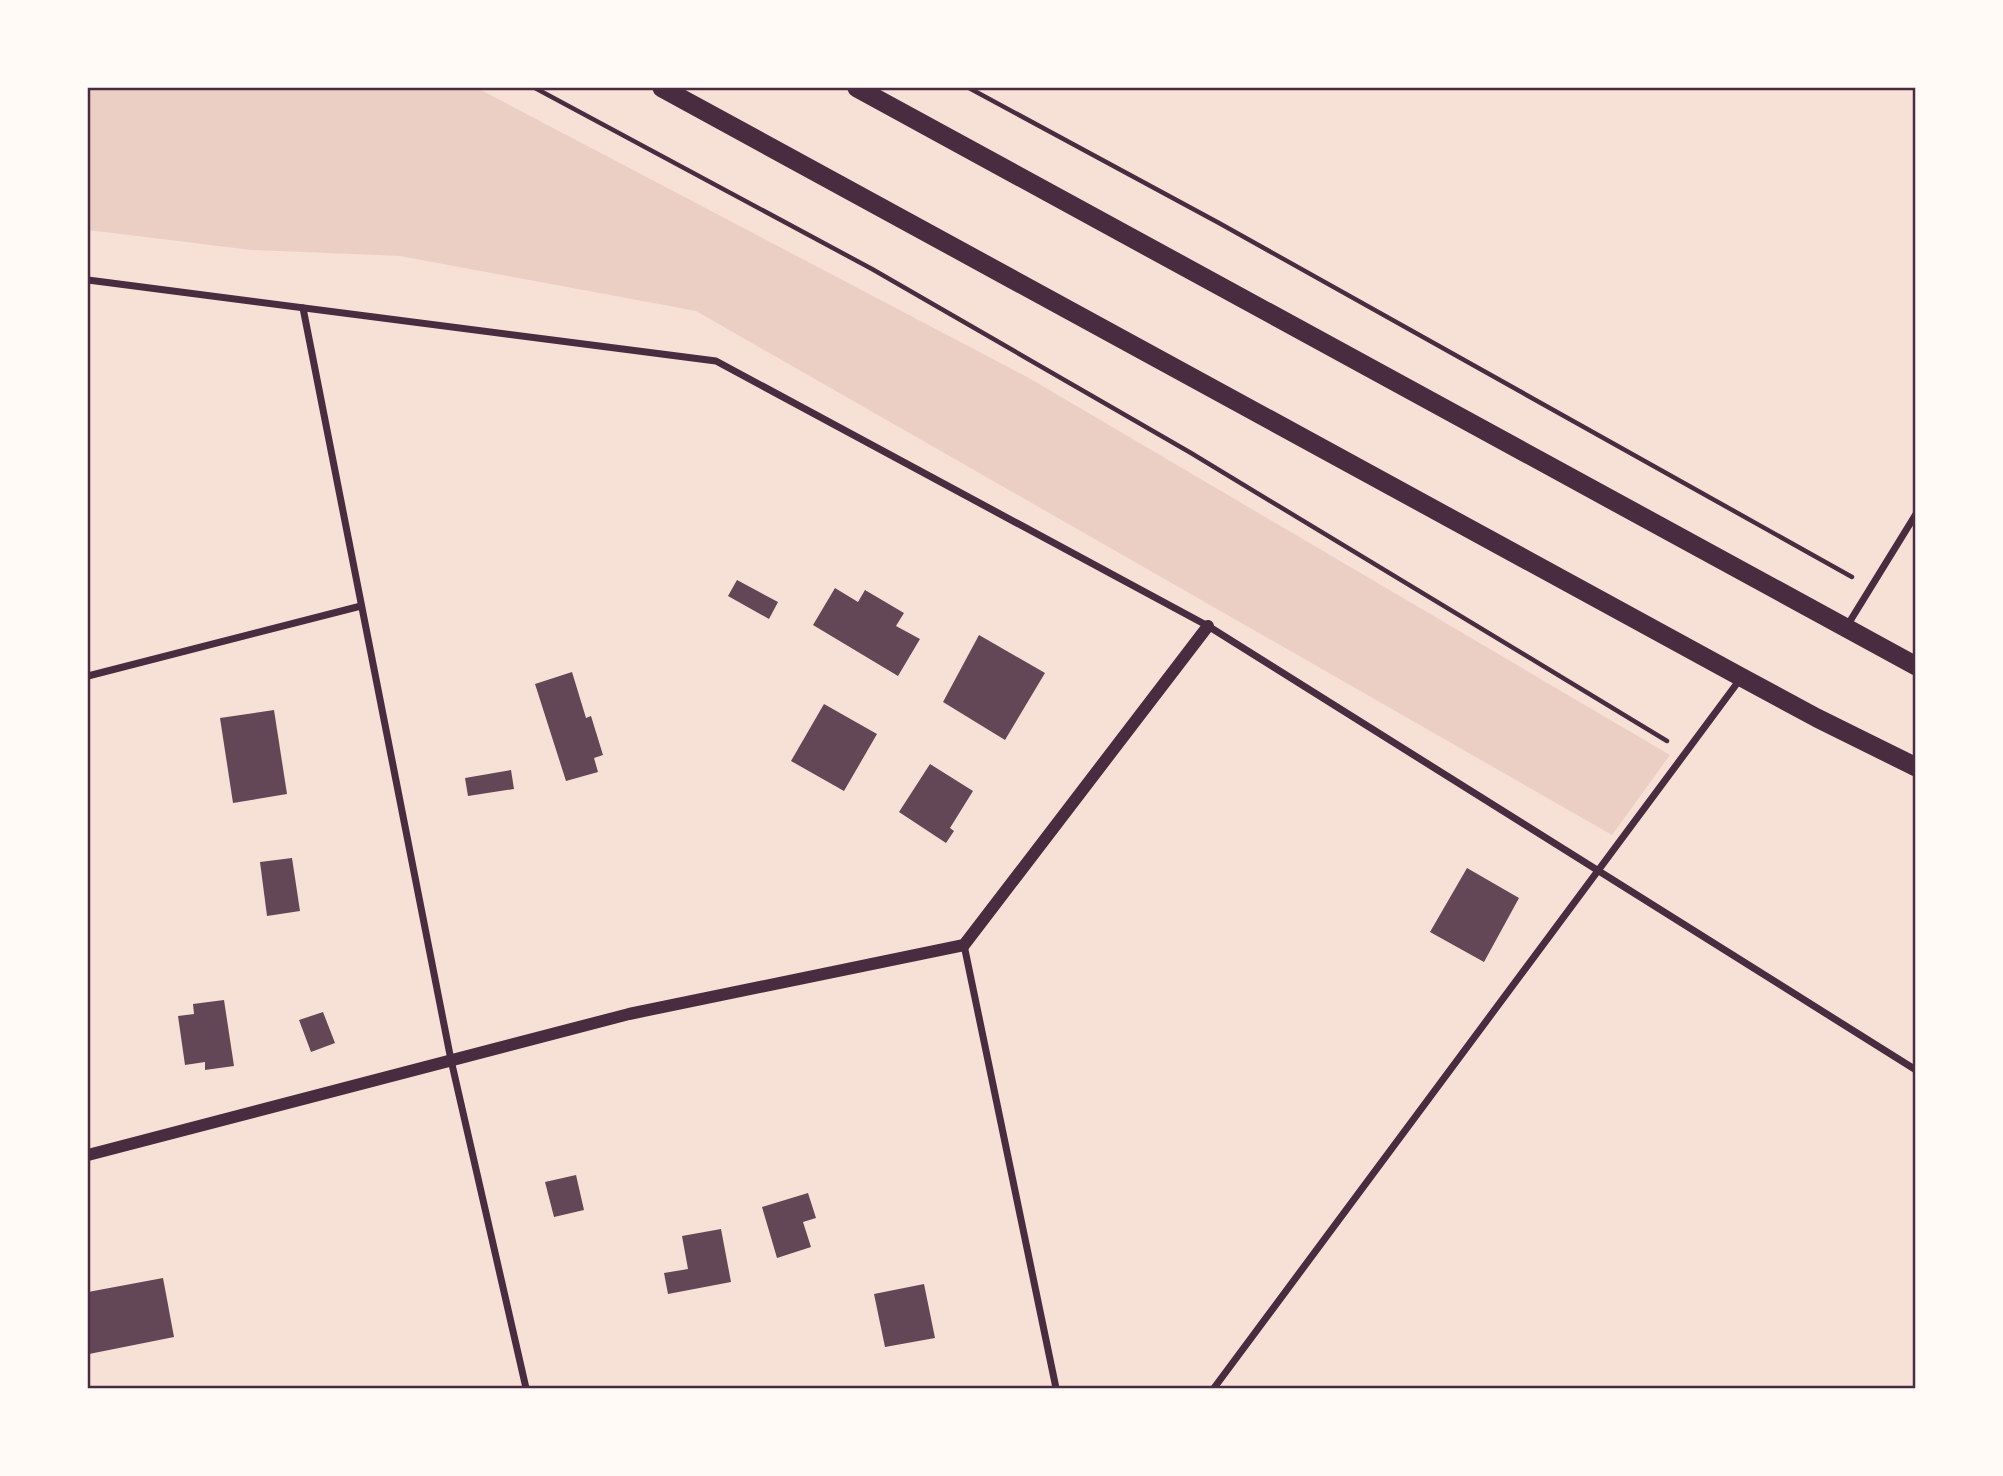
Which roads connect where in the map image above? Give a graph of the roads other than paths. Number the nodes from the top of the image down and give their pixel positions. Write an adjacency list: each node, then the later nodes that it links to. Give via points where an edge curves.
1 (662, 88): 13 (highway)
2 (857, 88): 8 (highway)
3 (88, 280): 4 (street)
4 (303, 308): 6 (street); 7 (street, via 716,361)
5 (1916, 514): 8 (street)
6 (361, 606): 12 (street); 19 (street)
7 (1209, 626): 17 (street); 18 (street)
8 (1847, 627): 9 (highway)
9 (1881, 646): 10 (highway); 11 (highway)
10 (1916, 660)
11 (1916, 666)
12 (88, 676)
13 (1741, 677): 14 (highway); 17 (street)
14 (1817, 719): 15 (highway); 16 (highway)
15 (1916, 767)
16 (1916, 782)
17 (1599, 871): 20 (street); 24 (street)
18 (964, 945): 19 (street, via 629,1014); 23 (street)
19 (451, 1060): 21 (street); 22 (street)
20 (1916, 1070)
21 (88, 1156)
22 (526, 1388)
23 (1056, 1388)
24 (1214, 1388)

